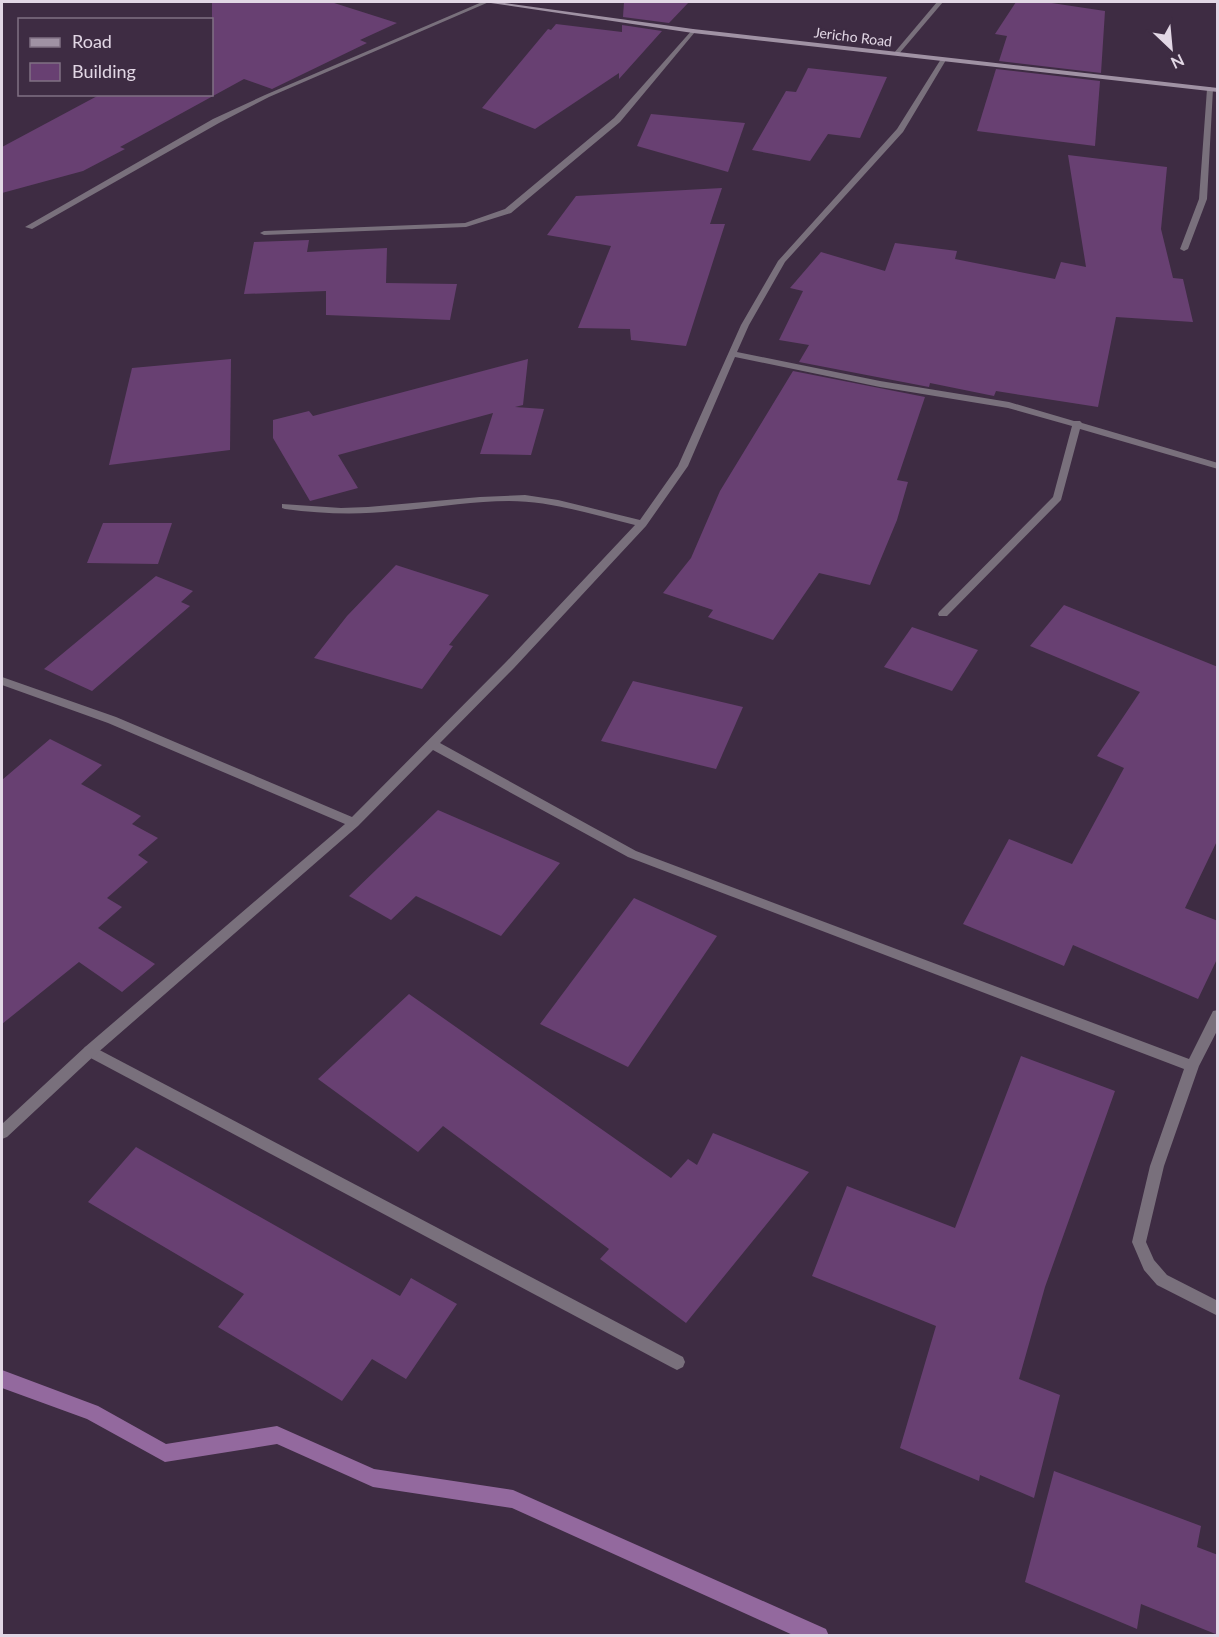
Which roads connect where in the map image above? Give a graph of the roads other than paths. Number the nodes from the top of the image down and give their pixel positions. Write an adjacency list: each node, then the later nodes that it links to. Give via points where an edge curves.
1 (486, 2): 3 (street, Jericho Road); 7 (street, via 257,100)
2 (940, 2): 4 (street)
3 (693, 31): 4 (street, Jericho Road); 8 (street, via 617,120 508,211 466,225)
4 (896, 54): 5 (street, Jericho Road)
5 (943, 60): 6 (street, Jericho Road); 10 (street, via 900,130 782,261)
6 (1214, 89): 9 (street, via 1203,199)
7 (29, 227)
8 (264, 233)
9 (1184, 249)
10 (732, 354): 11 (street, via 1009,405); 14 (street, via 683,466)
11 (1077, 423): 12 (street); 15 (street, via 1058,498)
12 (1218, 466)
13 (285, 506): 14 (street, via 336,513 509,498 572,507)
14 (642, 524): 17 (street)
15 (943, 614)
16 (2, 681): 18 (street, via 112,720)
17 (432, 744): 18 (street); 21 (street, via 632,854)
18 (354, 823): 20 (street)
19 (1218, 1015): 21 (street)
20 (90, 1051): 22 (street); 24 (street)
21 (1191, 1066): 23 (street, via 1157,1166 1139,1242 1149,1265 1162,1280)
22 (2, 1133)
23 (1218, 1309)
24 (677, 1362)

